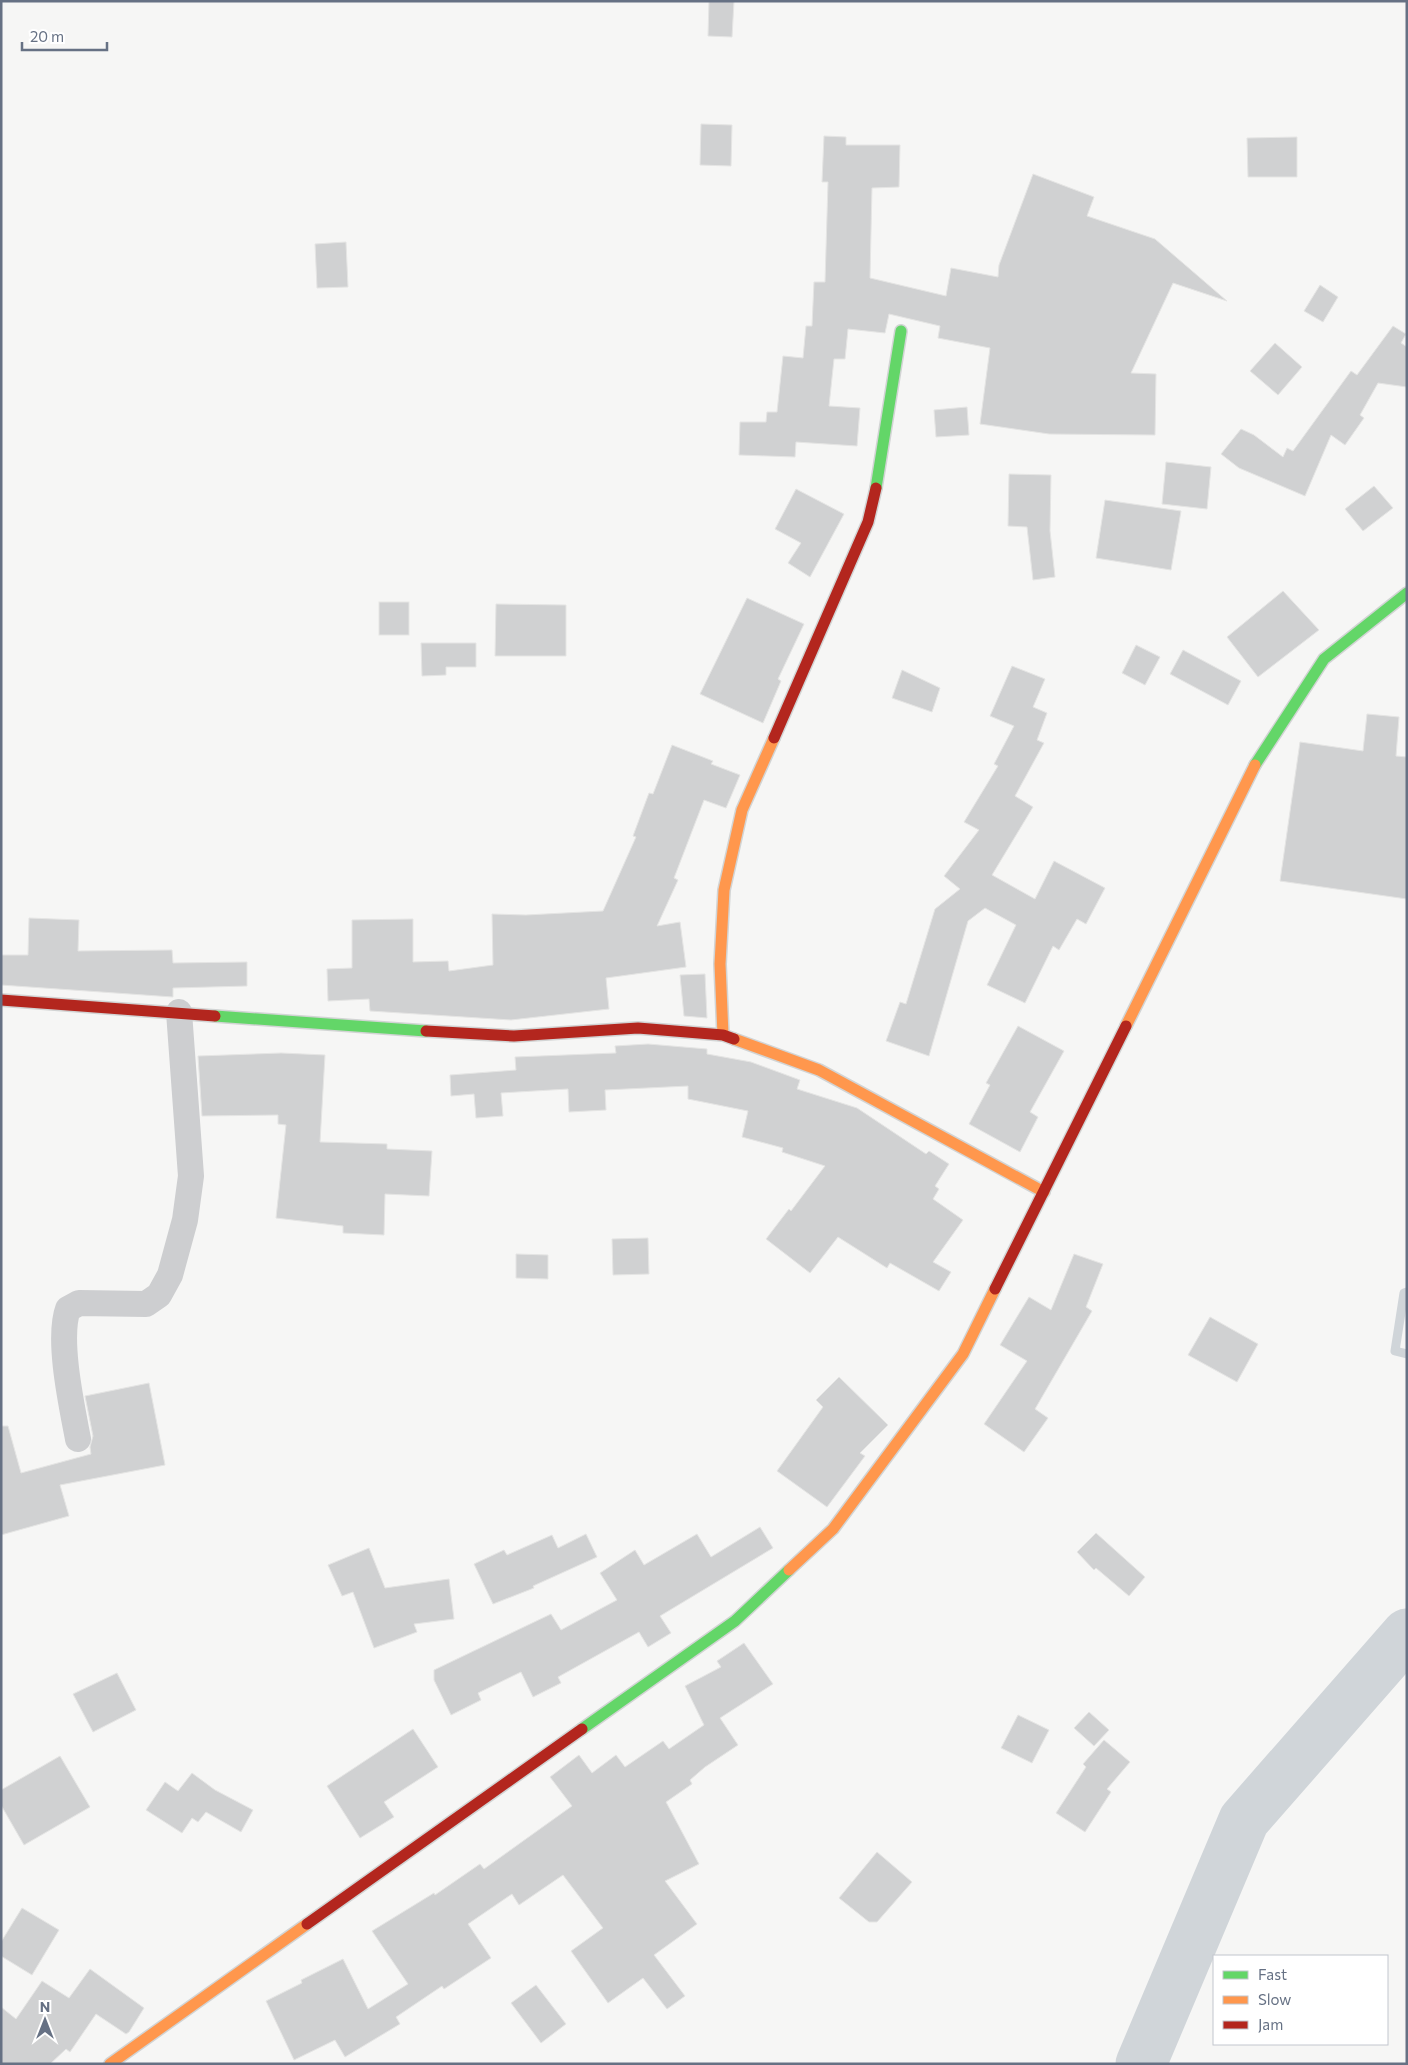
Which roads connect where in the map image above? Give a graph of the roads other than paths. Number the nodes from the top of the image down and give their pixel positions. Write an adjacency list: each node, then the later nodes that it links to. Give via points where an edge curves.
1 (901, 331): 5 (street, via 881,469 868,522 742,810 724,890 720,964)
2 (1407, 593): 6 (street, via 1324,659 1259,756)
3 (1, 1000): 4 (street)
4 (179, 1012): 5 (street, via 463,1034 514,1036 638,1028); 7 (street, via 191,1176 185,1220 170,1275 159,1294 146,1304 79,1303 68,1309 64,1320 67,1370)
5 (723, 1035): 6 (street, via 819,1070)
6 (1044, 1192): 8 (street, via 963,1354 833,1529 735,1621)
7 (78, 1439)
8 (110, 2064)

